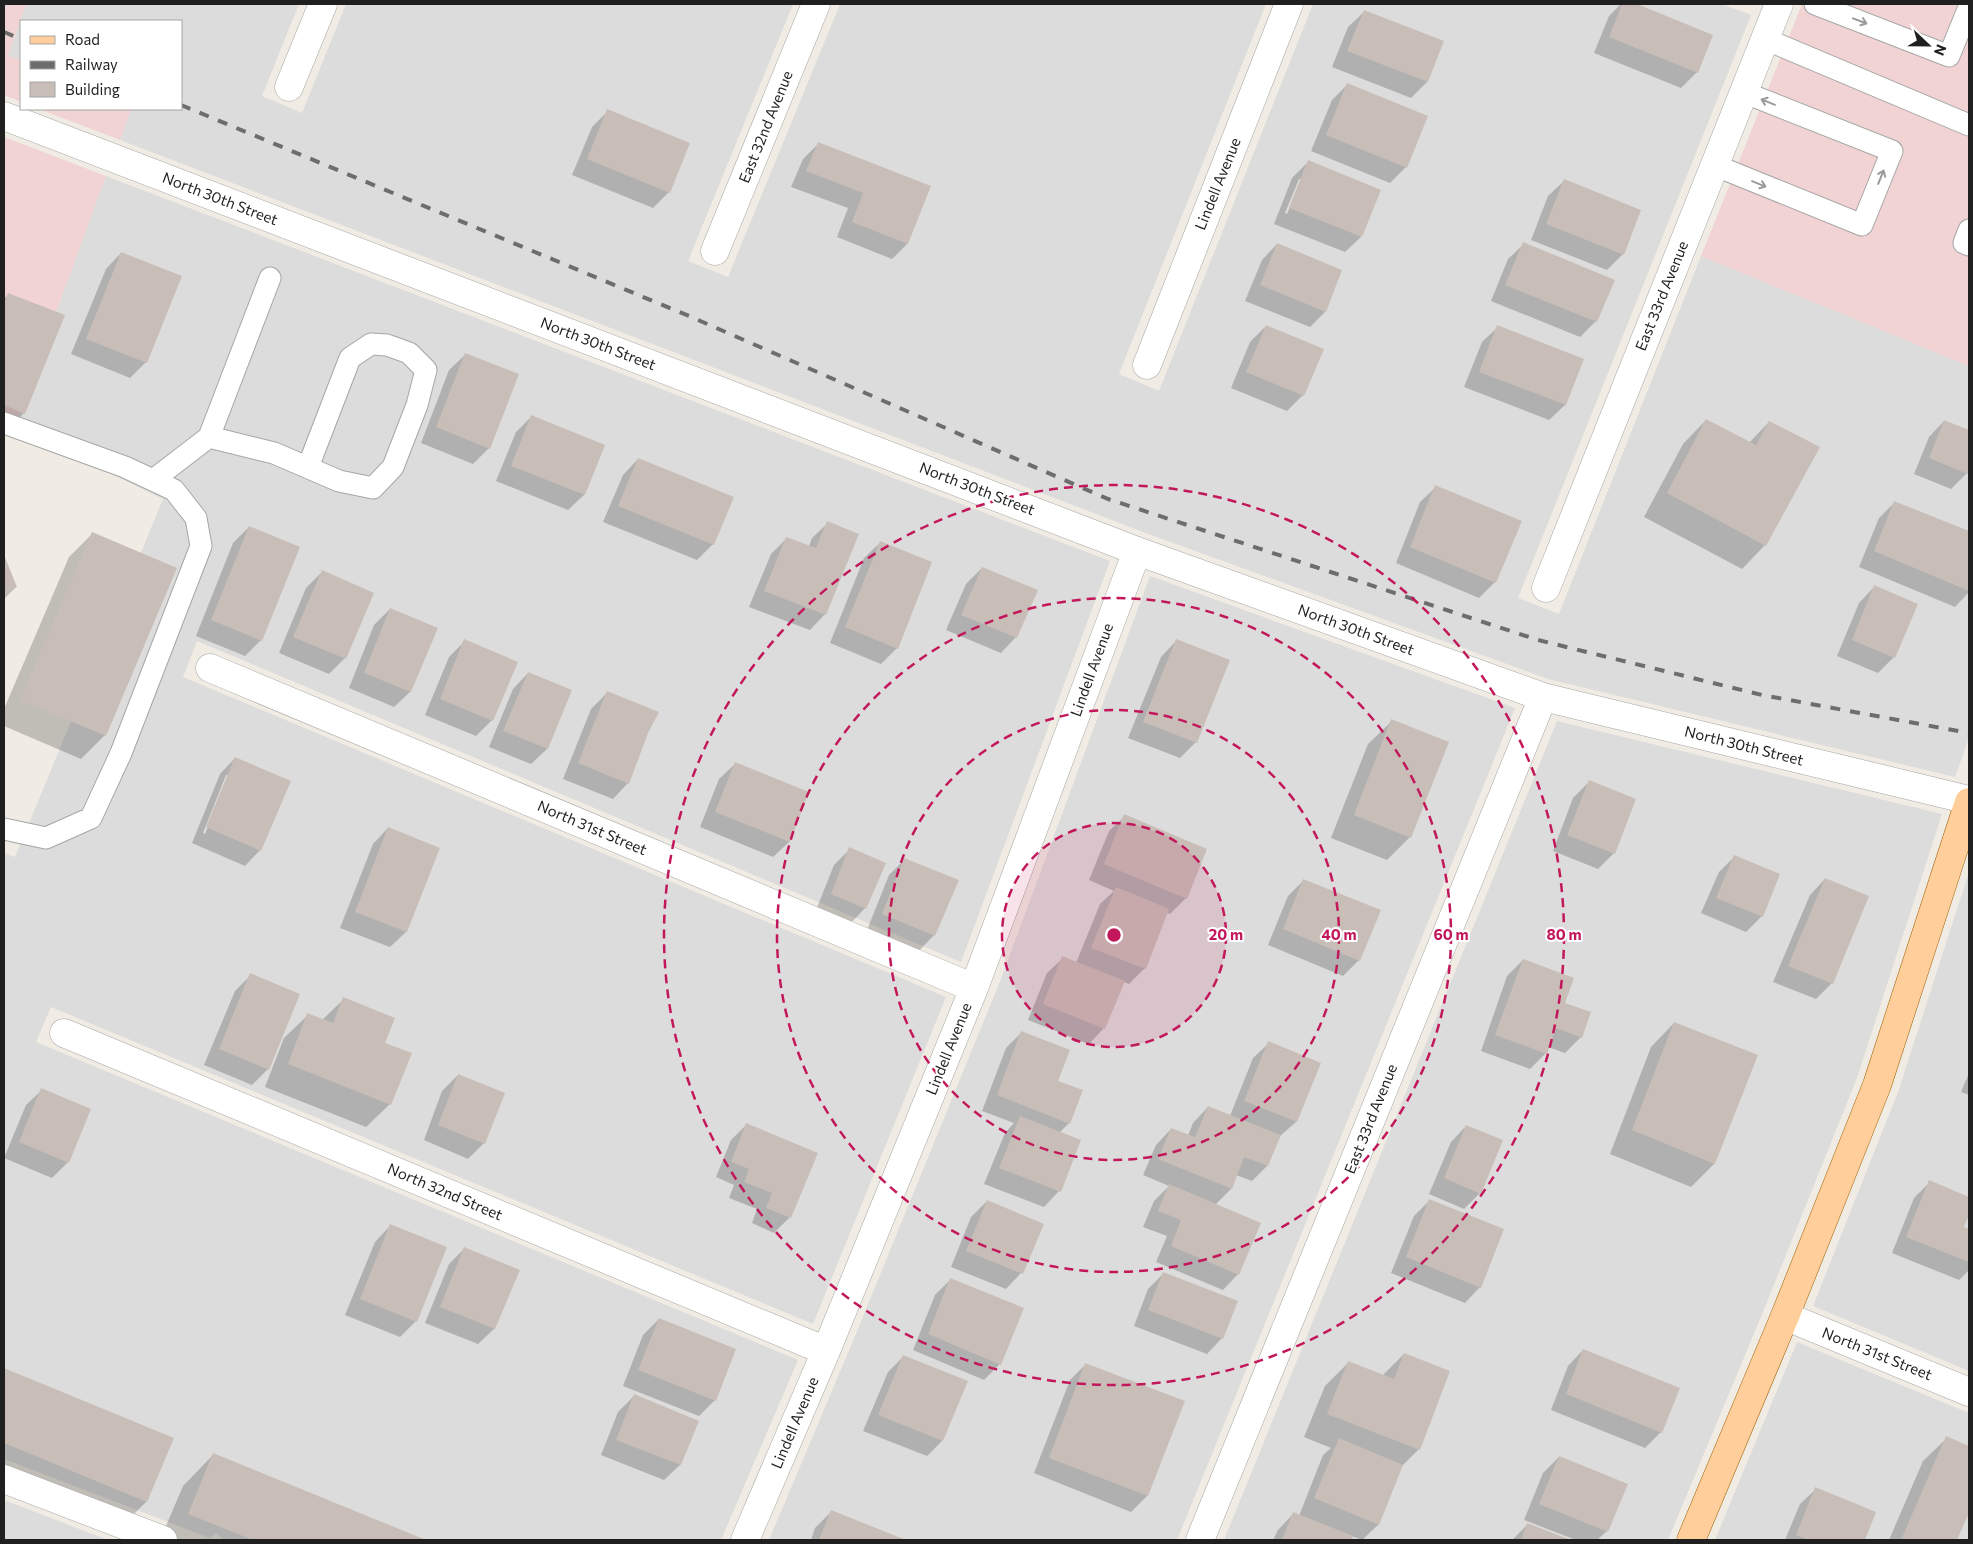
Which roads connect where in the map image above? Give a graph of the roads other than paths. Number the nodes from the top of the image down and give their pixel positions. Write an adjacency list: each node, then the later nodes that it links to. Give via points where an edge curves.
1 (323, 4): 8 (street)
2 (816, 4): 15 (street, East 32nd Avenue)
3 (1289, 4): 17 (street, Lindell Avenue)
4 (1778, 4): 7 (street, East 33rd Avenue)
5 (1815, 4): 6 (lane, one-way to 6, via 1949,56)
6 (1969, 6)
7 (1765, 39): 9 (street, East 33rd Avenue); 11 (lane)
8 (289, 87)
9 (1744, 92): 12 (street, East 33rd Avenue); 12 (lane, one-way to 9, via 1862,225 1892,151)
10 (4, 116): 22 (street, North 30th Street)
11 (1969, 125)
12 (1714, 165): 23 (street, East 33rd Avenue)
13 (1969, 230): 14 (lane, via 1964,243)
14 (1969, 245)
15 (716, 251)
16 (270, 278): 19 (lane)
17 (1147, 365)
18 (4, 423): 21 (lane)
19 (210, 437): 20 (lane, via 274,453); 21 (lane)
20 (308, 467): 20 (lane, via 340,482 373,488 392,466 417,405 426,370 409,353 387,345 371,344 350,358)
21 (153, 480): 27 (lane, via 174,490 196,518 201,546 121,753 90,818 46,838)
22 (1137, 551): 25 (street, North 30th Street); 28 (street, Lindell Avenue)
23 (1546, 588)
24 (210, 668): 28 (street, North 31st Street)
25 (1542, 697): 26 (street, North 30th Street); 36 (street, East 33rd Avenue)
26 (1969, 801): 30 (main road, via 1877,1085)
27 (4, 829)
28 (974, 988): 31 (street, Lindell Avenue)
29 (64, 1033): 31 (street, North 32nd Street)
30 (1785, 1316): 32 (street, North 31st Street); 37 (main road)
31 (826, 1351): 35 (street, Lindell Avenue)
32 (1969, 1392)
33 (4, 1479): 34 (street)
34 (163, 1540)
35 (745, 1540)
36 (1200, 1540)
37 (1691, 1540)

